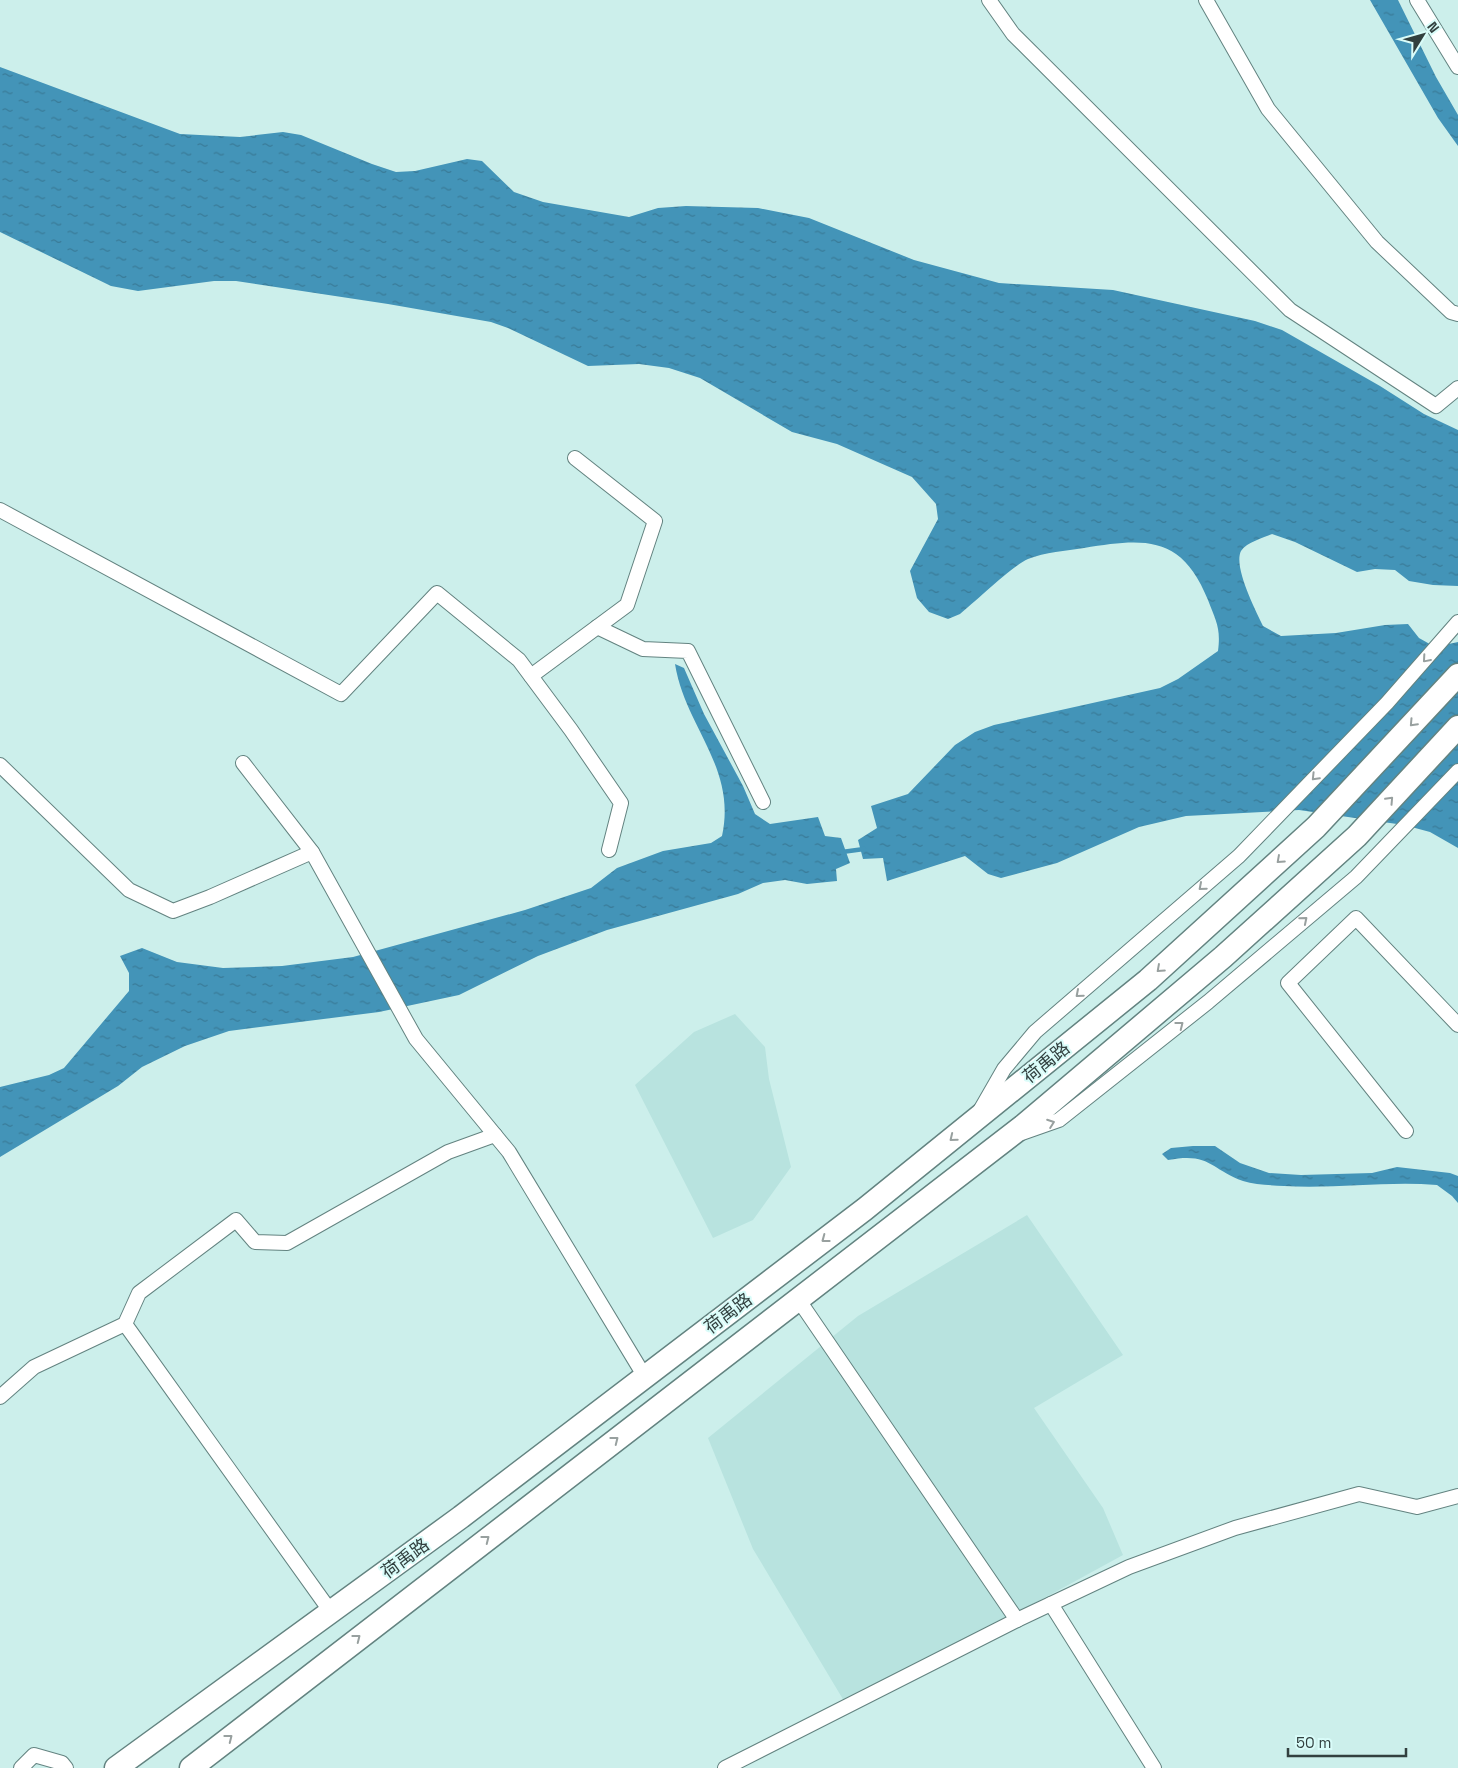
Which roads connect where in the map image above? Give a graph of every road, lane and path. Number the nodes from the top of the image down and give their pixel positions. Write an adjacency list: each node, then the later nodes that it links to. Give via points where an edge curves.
1 (988, 0): 6 (street, via 1013,34 1290,310 1436,406)
2 (1206, 0): 5 (street, via 1274,116 1377,242 1451,312)
3 (1417, 0): 4 (street)
4 (1458, 67)
5 (1458, 314)
6 (1458, 388)
7 (574, 458): 10 (street, via 655,521 627,604)
8 (0, 510): 12 (street, via 341,694 437,593 519,660)
9 (1458, 622): 21 (street, one-way to 21, via 1387,703 1239,856 1035,1032 1004,1069)
10 (597, 627): 12 (street); 17 (street, via 643,649 688,650)
11 (1458, 675): 21 (main road, 荷禹路, one-way to 21, via 1316,827 1148,980)
12 (531, 676): 18 (street, via 621,803)
13 (1458, 726): 24 (main road, 荷禹路, one-way to 13, via 1223,957 1356,836)
14 (243, 763): 19 (street)
15 (2, 771): 19 (street, via 129,890 173,911)
16 (1458, 772): 24 (street, one-way to 16, via 1059,1120 1208,1002 1356,877)
17 (763, 802)
18 (609, 850)
19 (312, 852): 23 (street, via 416,1039)
20 (1458, 1025): 22 (street, via 1356,918 1288,983)
21 (972, 1122): 27 (main road, 荷禹路, one-way to 27, via 865,1209)
22 (1406, 1131)
23 (495, 1135): 26 (street, via 448,1152 287,1244 254,1242 236,1220 139,1293); 27 (street, via 509,1152)
24 (1005, 1140): 25 (main road, 荷禹路)
25 (798, 1299): 32 (street); 36 (main road, 荷禹路, one-way to 25)
26 (125, 1324): 28 (street, via 34,1367); 31 (street)
27 (645, 1376): 31 (main road, 荷禹路)
28 (0, 1397)
29 (1458, 1496): 30 (street, via 1417,1507 1359,1494 1235,1528 1129,1567)
30 (1051, 1604): 32 (street); 38 (street)
31 (331, 1612): 35 (main road, 荷禹路)
32 (1017, 1620): 37 (street)
33 (21, 1768): 34 (street, via 34,1754 62,1762)
34 (66, 1768)
35 (116, 1768)
36 (191, 1768)
37 (725, 1768)
38 (1154, 1768)

